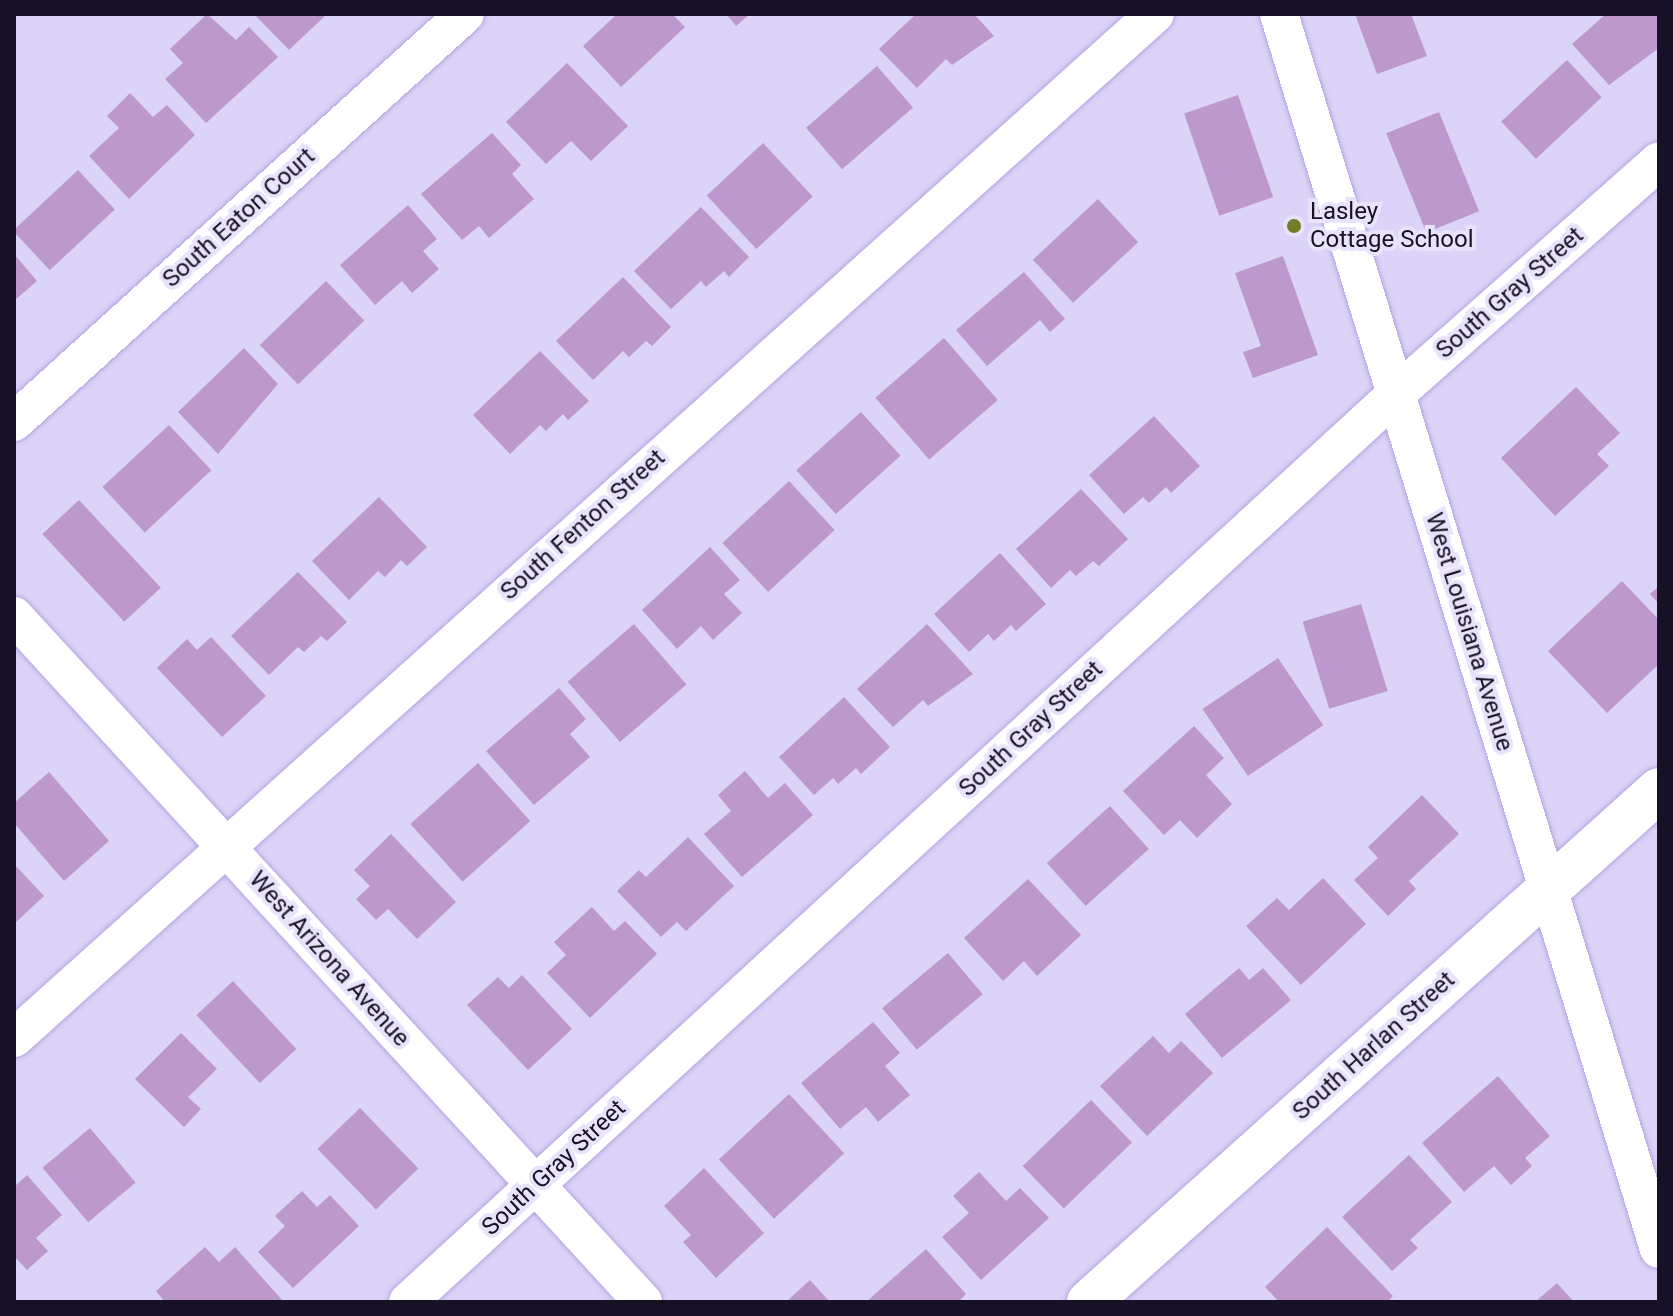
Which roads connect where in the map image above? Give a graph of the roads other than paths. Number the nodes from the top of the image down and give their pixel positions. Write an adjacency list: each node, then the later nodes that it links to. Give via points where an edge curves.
1 (465, 14): 6 (street, South Eaton Court)
2 (1155, 14): 9 (street, South Fenton Street)
3 (1279, 14): 5 (street, West Louisiana Avenue)
4 (1659, 161): 5 (street, South Gray Street)
5 (1396, 394): 10 (street, West Louisiana Avenue); 12 (street, South Gray Street)
6 (14, 422)
7 (14, 616): 9 (street, West Arizona Avenue)
8 (1659, 790): 10 (street, South Harlan Street)
9 (225, 846): 11 (street, South Fenton Street); 12 (street, West Arizona Avenue)
10 (1549, 890): 13 (street, West Louisiana Avenue); 16 (street, South Harlan Street)
11 (14, 1038)
12 (536, 1185): 14 (street, South Gray Street); 15 (street, West Arizona Avenue)
13 (1659, 1249)
14 (408, 1302)
15 (643, 1302)
16 (1089, 1302)

